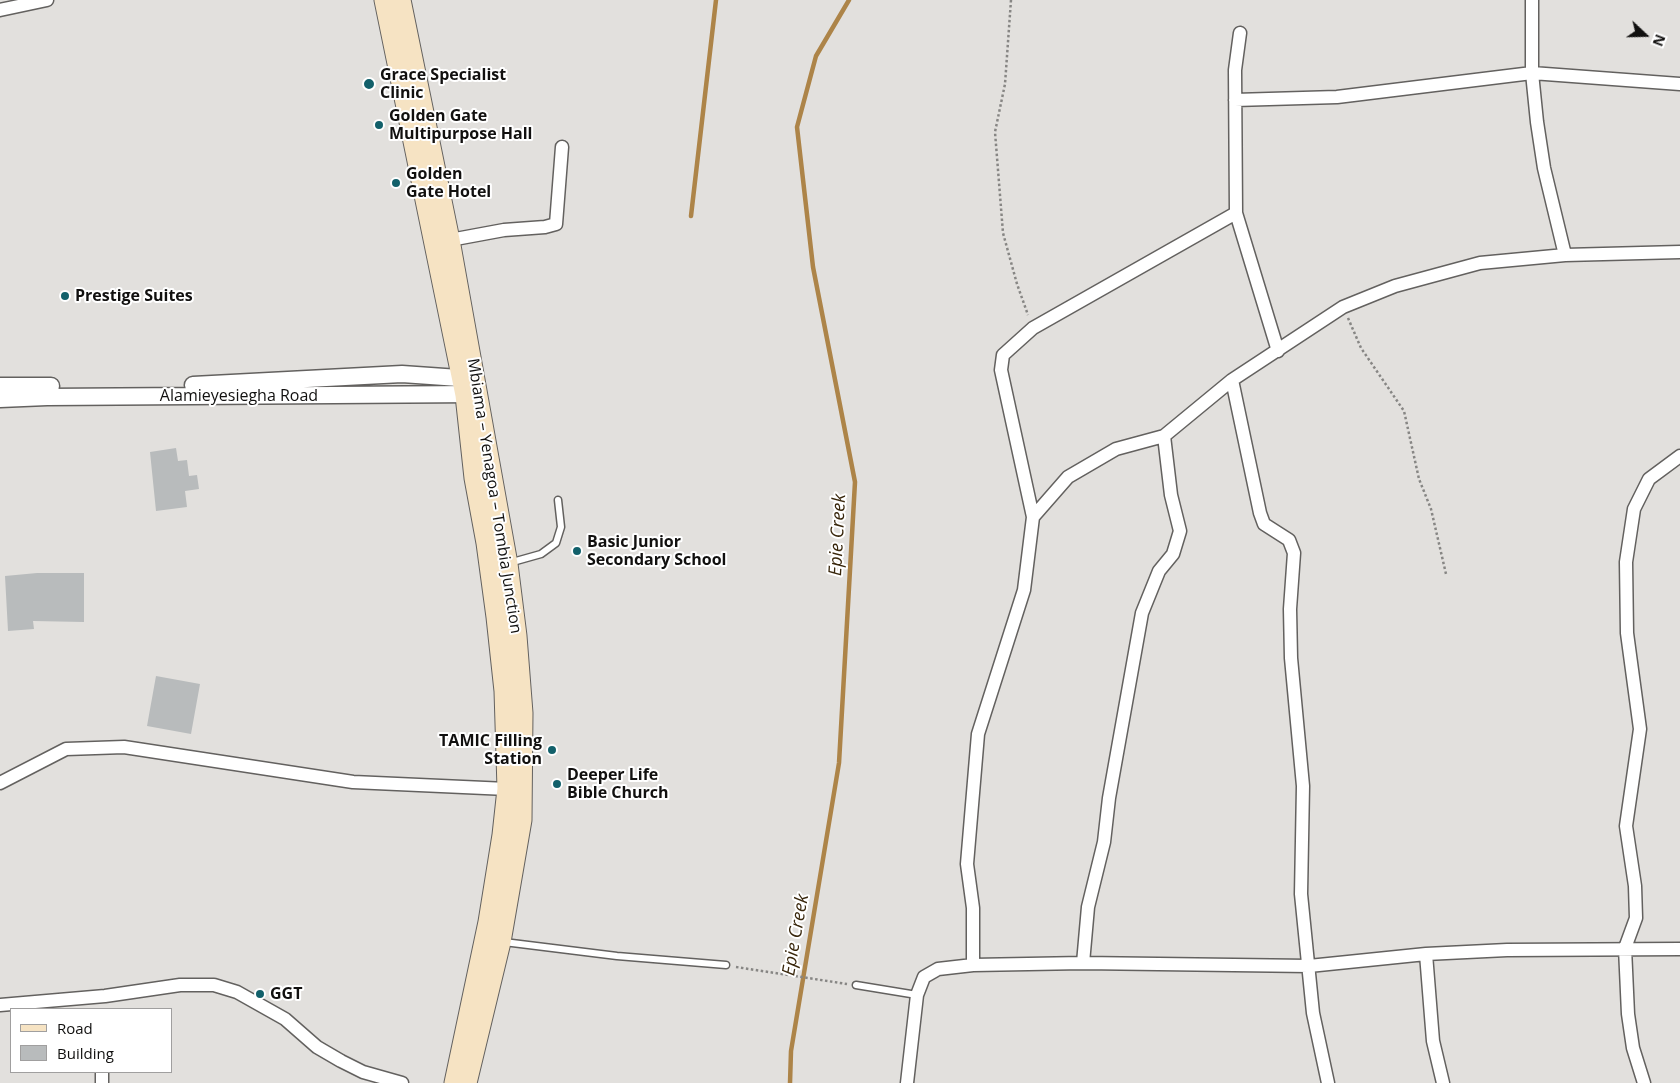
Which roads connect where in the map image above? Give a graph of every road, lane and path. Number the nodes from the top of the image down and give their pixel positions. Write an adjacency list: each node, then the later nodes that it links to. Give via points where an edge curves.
1 (46, 0): 6 (street)
2 (384, 0): 21 (main road, Mbiama – Yenagoa – Tombia Junction)
3 (401, 0): 13 (main road, Mbiama – Yenagoa – Tombia Junction)
4 (1011, 0): 17 (path, via 1005,84 995,132 1003,233 1016,284)
5 (1532, 0): 8 (street)
6 (0, 10)
7 (1240, 33): 10 (street)
8 (1532, 73): 9 (street); 10 (street, via 1337,97); 15 (street, via 1544,168)
9 (1680, 84)
10 (1235, 100): 12 (street)
11 (562, 147): 13 (street, via 556,224)
12 (1236, 213): 17 (street); 18 (street)
13 (450, 240): 21 (main road, Mbiama – Yenagoa – Tombia Junction)
14 (1680, 252): 15 (street)
15 (1566, 255): 16 (street, via 1480,263 1395,286)
16 (1343, 307): 18 (street); 28 (path, via 1362,348 1404,411)
17 (1033, 328): 26 (street, via 1003,355 1001,370)
18 (1278, 351): 19 (street)
19 (1232, 380): 23 (street); 38 (street, via 1260,513 1264,524 1289,540 1294,553 1291,658 1303,786 1301,894)
20 (0, 386): 21 (street, Alamieyesiegha Road, via 203,385 402,374)
21 (470, 386): 22 (street, Alamieyesiegha Road); 27 (main road, Mbiama – Yenagoa – Tombia Junction); 30 (main road, Mbiama – Yenagoa – Tombia Junction, via 474,478 486,543 504,691)
22 (0, 399)
23 (1164, 436): 26 (street, via 1116,449 1068,477); 35 (street, via 1171,496 1180,531 1174,554 1160,570 1142,613 1104,842 1088,908)
24 (1680, 456): 32 (street, via 1649,479 1634,509 1626,562 1627,633 1640,728 1626,826 1636,918)
25 (558, 500): 27 (lane, via 561,527 556,543 541,554)
26 (1033, 517): 37 (street, via 1024,590 978,734 967,864 973,908)
27 (508, 564): 31 (main road, Mbiama – Yenagoa – Tombia Junction, via 523,714 522,820)
28 (1446, 574)
29 (0, 783): 30 (street, via 66,748 124,747 354,782)
30 (507, 789): 45 (main road, Mbiama – Yenagoa – Tombia Junction, via 488,922)
31 (501, 942): 36 (lane); 46 (main road, Mbiama – Yenagoa – Tombia Junction)
32 (1625, 948): 33 (street); 34 (street); 50 (street, via 1632,1048)
33 (1680, 949)
34 (1426, 954): 38 (street); 49 (street, via 1433,1041)
35 (1083, 963): 37 (street); 38 (street)
36 (726, 965): 39 (path)
37 (973, 965): 40 (street, via 938,969 924,977)
38 (1309, 966): 48 (street, via 1312,1013)
39 (856, 985): 40 (lane)
40 (917, 995): 47 (street)
41 (106, 996): 42 (street); 43 (street); 44 (street, via 180,985 214,985 237,992 285,1019 317,1047 341,1061 363,1072)
42 (0, 1005)
43 (105, 1008)
44 (402, 1083)
45 (454, 1083)
46 (467, 1083)
47 (907, 1083)
48 (1328, 1083)
49 (1443, 1083)
50 (1644, 1083)

